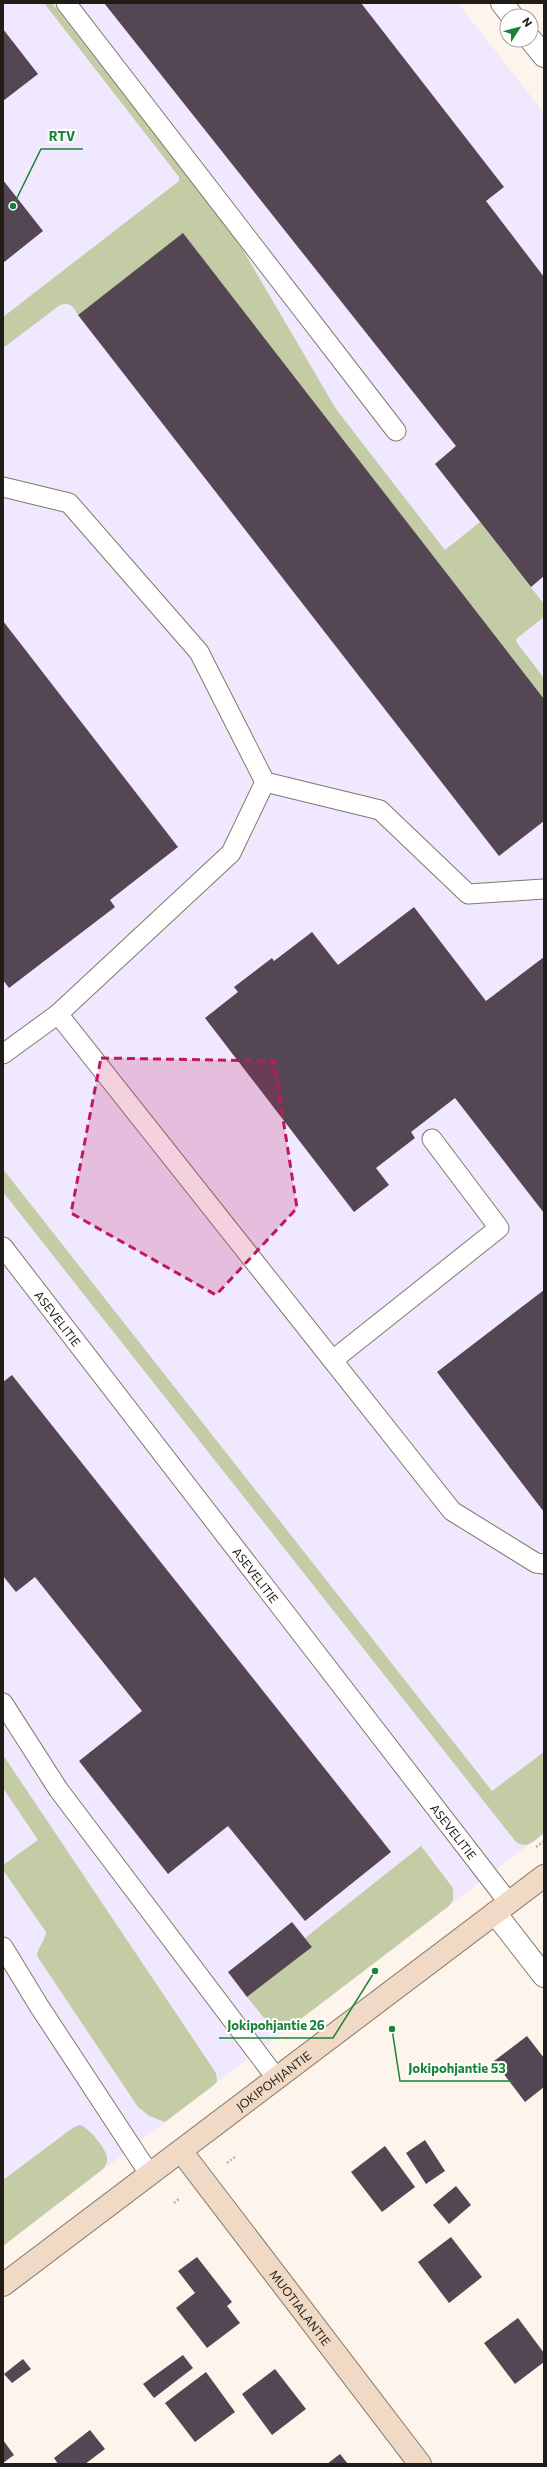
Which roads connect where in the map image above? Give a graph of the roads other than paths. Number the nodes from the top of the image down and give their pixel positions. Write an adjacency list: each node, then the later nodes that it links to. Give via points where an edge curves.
1 (66, 3): 4 (lane)
2 (538, 48): 3 (street)
3 (544, 56)
4 (396, 431)
5 (3, 487): 6 (lane, via 69,504 199,652)
6 (265, 782): 7 (lane, via 380,810 468,894); 8 (lane, via 231,853)
7 (544, 889)
8 (58, 1014): 9 (lane); 12 (lane)
9 (3, 1054)
10 (432, 1138): 12 (lane, via 499,1228)
11 (3, 1247): 16 (lane, ASEVELITIE)
12 (332, 1360): 13 (lane, via 452,1511 536,1563)
13 (544, 1564)
14 (3, 1703): 19 (lane, via 58,1789)
15 (544, 1876): 16 (main road, JOKIPOHJANTIE)
16 (502, 1908): 18 (street, ASEVELITIE); 19 (main road, JOKIPOHJANTIE)
17 (3, 1947): 21 (lane)
18 (544, 1976)
19 (277, 2079): 20 (main road, JOKIPOHJANTIE)
20 (181, 2151): 21 (main road, JOKIPOHJANTIE); 23 (main road, MUOTIALANTIE)
21 (150, 2175): 22 (main road, JOKIPOHJANTIE)
22 (3, 2285)
23 (420, 2464)

